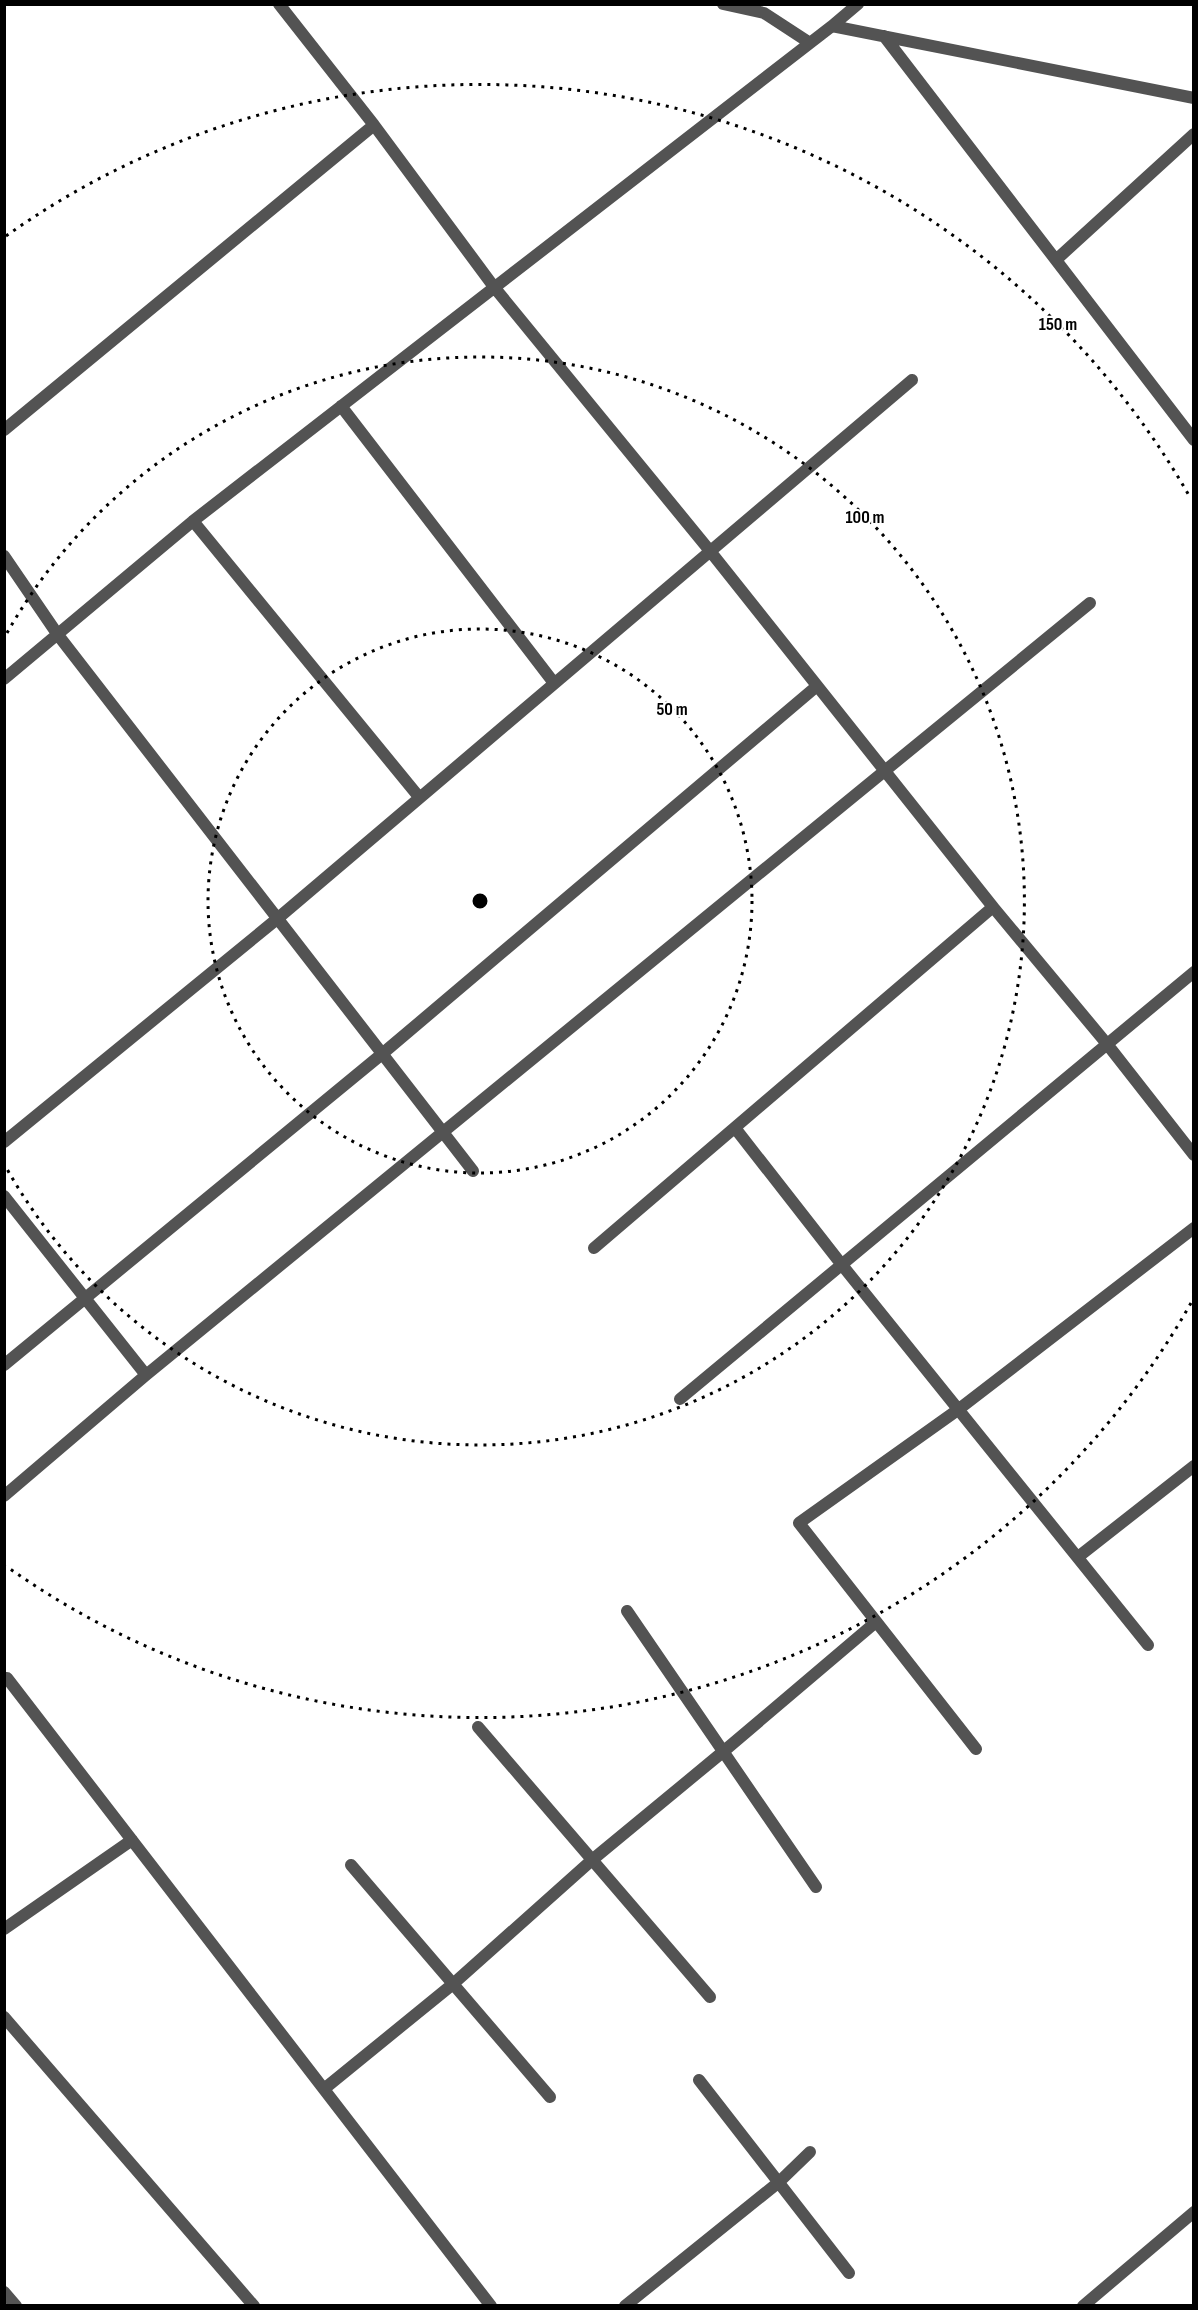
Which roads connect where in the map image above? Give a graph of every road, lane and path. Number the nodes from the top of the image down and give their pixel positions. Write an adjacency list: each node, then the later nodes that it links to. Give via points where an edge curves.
1 (279, 4): 10 (street)
2 (723, 4): 5 (street)
3 (746, 4): 5 (street)
4 (858, 4): 6 (street)
5 (764, 13): 8 (street)
6 (832, 26): 7 (street); 8 (street)
7 (884, 36): 9 (street); 12 (street)
8 (810, 43): 13 (street)
9 (1194, 98)
10 (374, 125): 13 (street); 16 (street)
11 (1192, 138): 12 (street)
12 (1057, 259): 17 (street)
13 (494, 287): 15 (street); 19 (street)
14 (912, 380): 19 (street)
15 (341, 406): 18 (street); 24 (street)
16 (4, 430)
17 (1194, 440)
18 (193, 521): 22 (street); 27 (street)
19 (710, 551): 24 (street); 25 (street)
20 (4, 556): 22 (street)
21 (1090, 603): 26 (street)
22 (58, 635): 23 (street); 29 (street)
23 (4, 679)
24 (554, 683): 27 (street)
25 (817, 686): 26 (street); 32 (street)
26 (884, 771): 28 (street); 34 (street)
27 (419, 797): 29 (street)
28 (993, 908): 31 (street); 33 (street)
29 (277, 919): 32 (street); 35 (street)
30 (1194, 972): 31 (street)
31 (1107, 1044): 36 (street); 41 (street)
32 (382, 1054): 34 (street); 42 (street)
33 (735, 1128): 40 (street); 41 (street)
34 (443, 1133): 37 (street); 44 (street)
35 (4, 1142)
36 (1194, 1155)
37 (472, 1171)
38 (4, 1196): 42 (street)
39 (1194, 1228): 46 (street)
40 (594, 1248)
41 (842, 1265): 45 (street); 46 (street)
42 (84, 1298): 43 (street); 44 (street)
43 (4, 1365)
44 (146, 1375): 48 (street)
45 (680, 1400)
46 (959, 1408): 49 (street); 51 (street, via 799,1523)
47 (1194, 1466): 49 (street)
48 (4, 1496)
49 (1078, 1557): 52 (street)
50 (627, 1611): 56 (street)
51 (876, 1622): 55 (street); 56 (street)
52 (1148, 1645)
53 (4, 1678): 57 (street)
54 (478, 1727): 58 (street)
55 (976, 1749)
56 (724, 1751): 58 (street); 60 (street)
57 (132, 1840): 61 (street); 66 (street)
58 (592, 1860): 62 (street); 63 (street)
59 (351, 1865): 62 (street)
60 (816, 1887)
61 (4, 1929)
62 (453, 1984): 66 (street); 67 (street)
63 (710, 1997)
64 (4, 2017): 74 (street)
65 (699, 2080): 69 (street)
66 (324, 2089): 75 (street)
67 (550, 2097)
68 (810, 2152): 69 (street)
69 (778, 2182): 71 (street); 76 (street)
70 (1194, 2212): 77 (street)
71 (849, 2273)
72 (4, 2292): 73 (street)
73 (16, 2306)
74 (254, 2306)
75 (491, 2306)
76 (625, 2306)
77 (1083, 2306)

